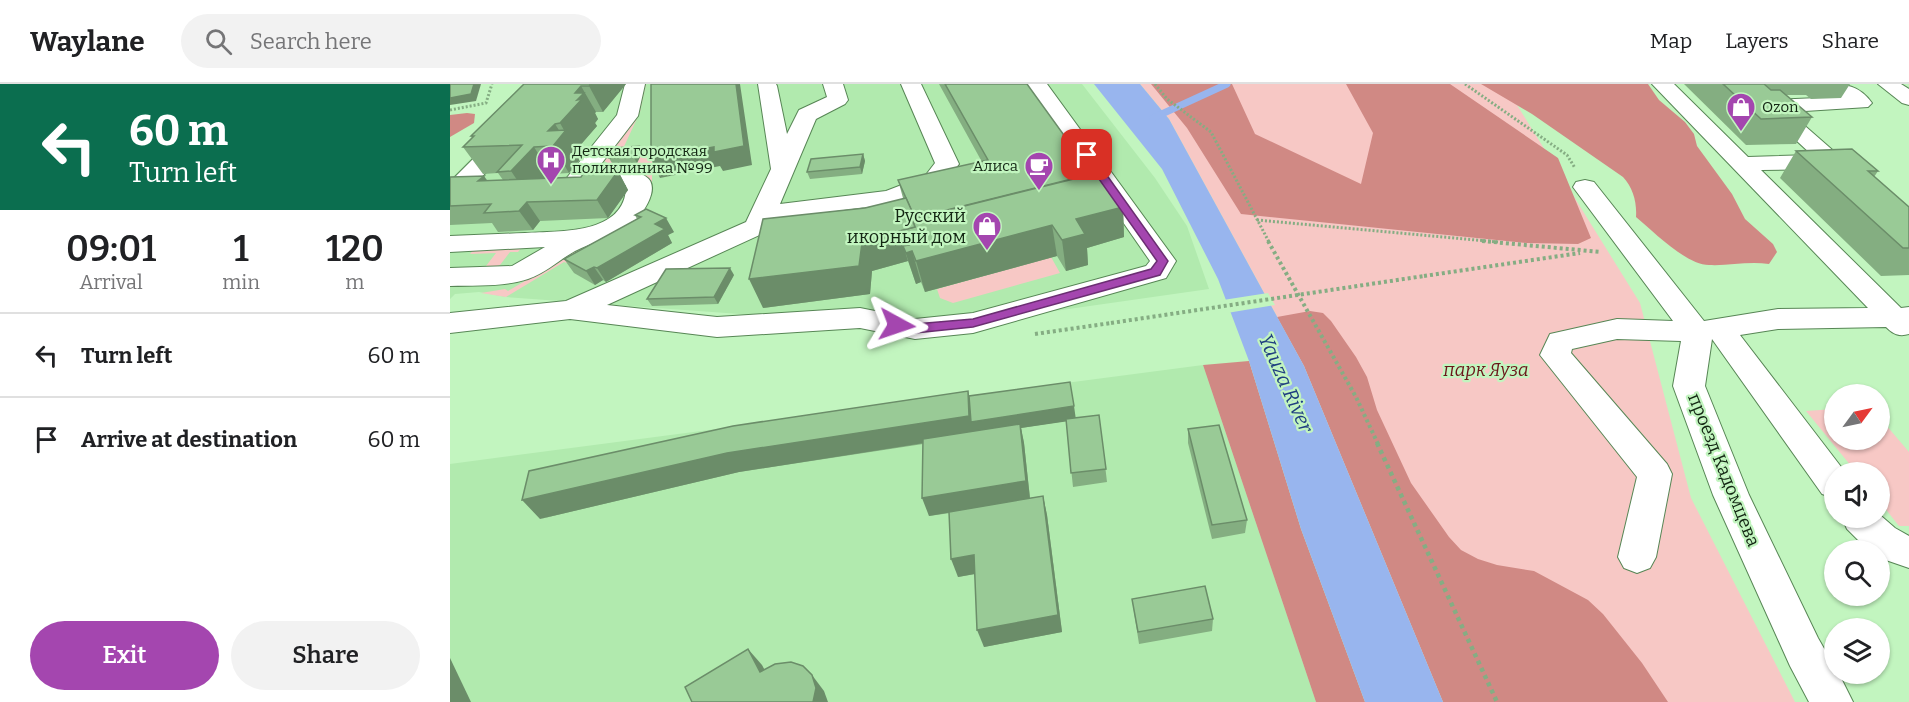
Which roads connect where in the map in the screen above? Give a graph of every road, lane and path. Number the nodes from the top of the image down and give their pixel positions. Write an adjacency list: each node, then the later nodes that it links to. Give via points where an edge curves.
1 (492, 84): 14 (path, via 486,104)
2 (559, 84): 22 (street)
3 (635, 84): 18 (street, via 627,116)
4 (833, 84): 17 (street, via 838,100 807,115)
5 (910, 84): 23 (street, via 947,164 933,181 890,198)
6 (1037, 84): 29 (street, via 1163,261 1156,272 973,323 915,328 860,318 717,327)
7 (1155, 84): 24 (path, via 1167,99 1211,132)
8 (1464, 84): 21 (path, via 1567,154)
9 (1662, 84): 16 (street)
10 (1836, 84): 15 (street, via 1861,103 1770,106)
11 (1888, 84): 13 (street)
12 (764, 85): 17 (street)
13 (1909, 99)
14 (450, 110)
15 (1832, 162): 16 (street); 25 (street, via 1905,227)
16 (1740, 164): 32 (street)
17 (783, 169): 23 (street)
18 (577, 180): 19 (street); 26 (street, via 629,178 638,181 640,192 622,221)
19 (552, 181)
20 (492, 183): 22 (street)
21 (1585, 187): 33 (street)
22 (456, 190)
23 (764, 213): 29 (street, via 757,227)
24 (1256, 220): 31 (path, bridge, via 1587,252); 38 (path, via 1356,398)
25 (1909, 226)
26 (585, 238): 27 (street); 28 (street, via 517,274)
27 (450, 244)
28 (450, 277)
29 (570, 310): 30 (street)
30 (450, 323)
31 (1111, 323)
32 (1904, 323): 33 (street, via 1778,320)
33 (1709, 331): 34 (street); 37 (street, via 1617,329 1560,341 1555,355 1654,474); 39 (street, проезд Кадомцева, via 1689,386 1731,495 1804,652)
34 (1824, 472)
35 (1868, 528): 36 (street, via 1875,536)
36 (1909, 552)
37 (1637, 558)
38 (1497, 702)
39 (1832, 702)

